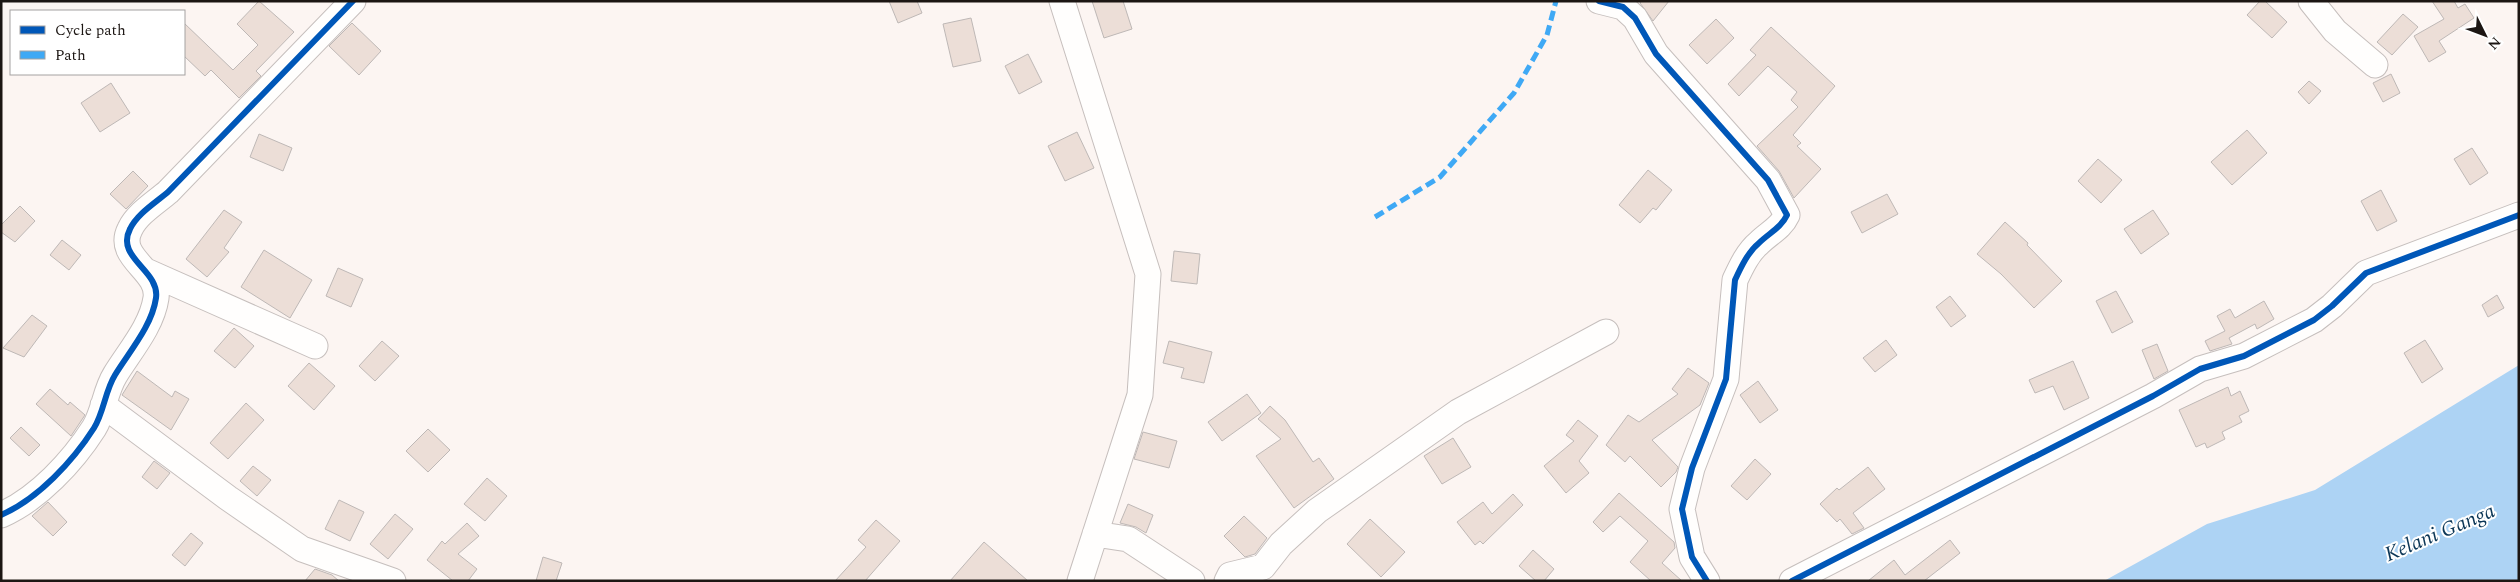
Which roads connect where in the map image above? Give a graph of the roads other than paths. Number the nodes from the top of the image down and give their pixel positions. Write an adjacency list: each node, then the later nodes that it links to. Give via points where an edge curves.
1 (353, 1): 7 (street, via 135,222 126,242 133,259)
2 (1062, 1): 12 (street, via 1148,274 1140,395)
3 (1599, 1): 17 (street, via 1623,7 1635,18 1656,54 1768,180 1787,215 1783,223 1757,244 1735,280 1726,379 1692,468 1682,509 1692,557)
4 (2311, 1): 5 (street, via 2336,31)
5 (2375, 65)
6 (2519, 215): 18 (street, via 2366,273 2314,320 2244,356 2200,369)
7 (146, 271): 9 (street); 10 (street, via 154,283 156,298 146,325 108,387)
8 (1606, 332): 16 (street, via 1458,412 1317,511 1263,567 1230,575)
9 (315, 346)
10 (103, 405): 11 (street, via 95,426 66,463 18,508); 13 (street, via 302,549)
11 (1, 514)
12 (1095, 534): 14 (street); 15 (street, via 1128,539)
13 (393, 581)
14 (1080, 581)
15 (1192, 581)
16 (1227, 581)
17 (1707, 581)
18 (1792, 581)

